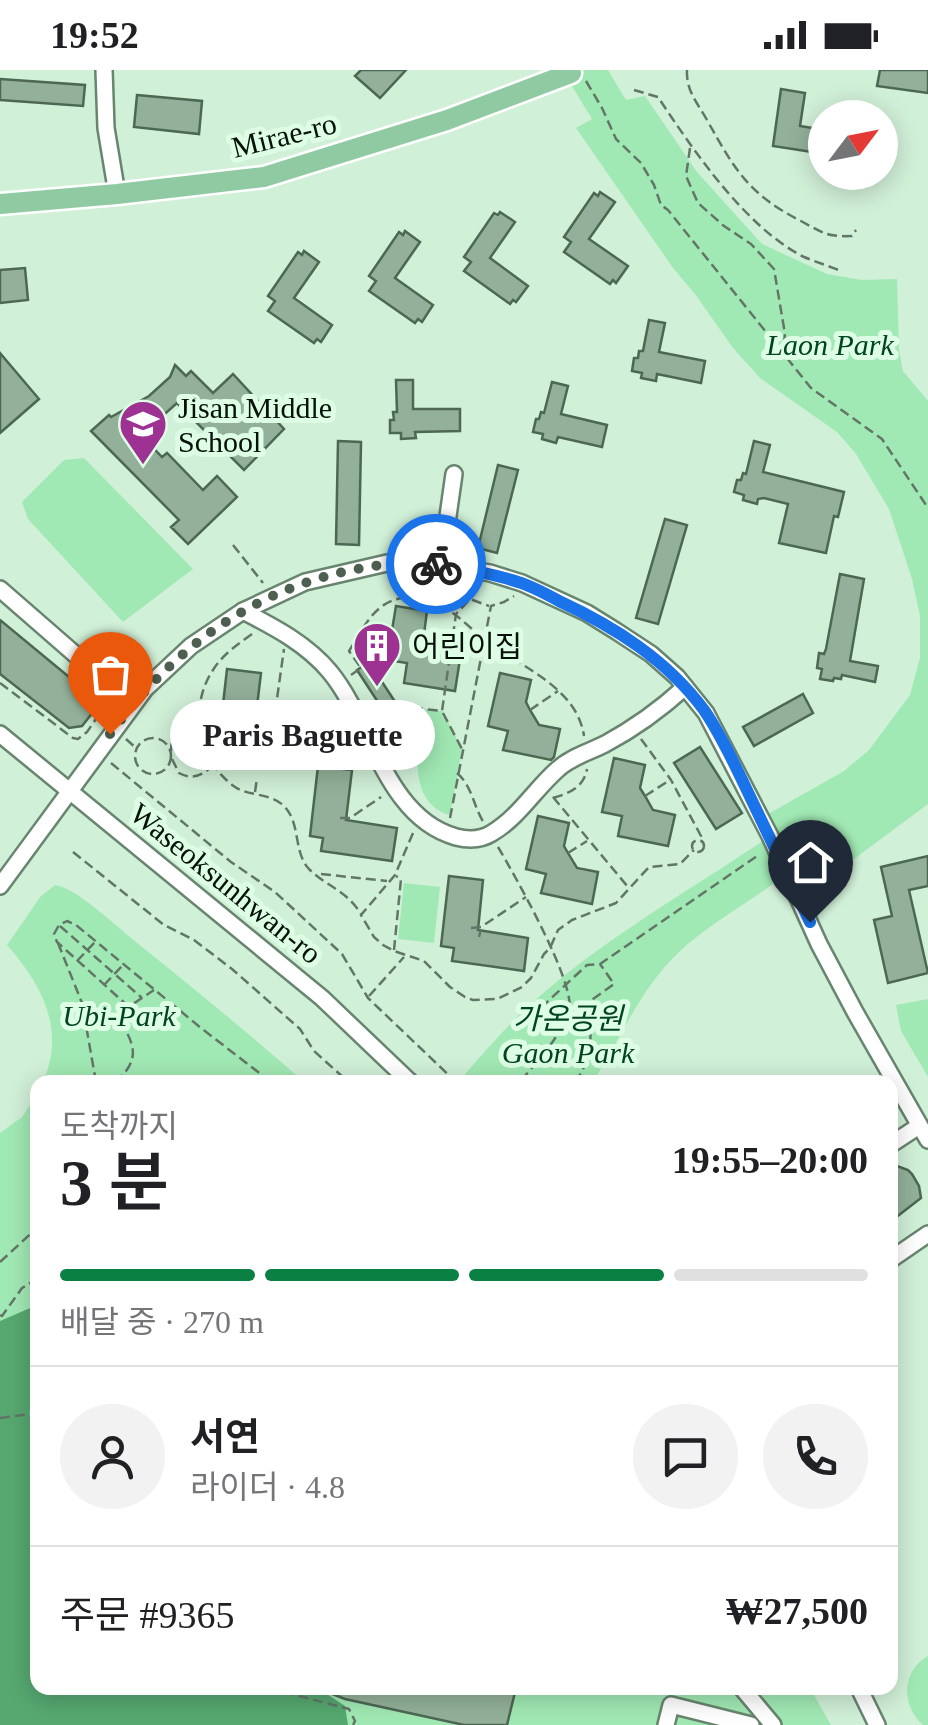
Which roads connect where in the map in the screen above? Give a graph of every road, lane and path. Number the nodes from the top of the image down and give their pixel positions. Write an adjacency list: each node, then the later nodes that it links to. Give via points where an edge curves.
1 (104, 70): 6 (street)
2 (687, 70): 8 (path, via 686,84 727,157 766,202 830,237)
3 (575, 72): 6 (main road, Mirae-ro, via 264,177); 10 (path, via 616,140 641,163 661,205)
4 (634, 90): 5 (path, via 658,97)
5 (690, 146): 9 (path, via 765,230 802,256); 10 (path, via 686,176 698,203 774,269)
6 (117, 194): 7 (main road, Mirae-ro)
7 (0, 204)
8 (856, 230)
9 (841, 271)
10 (783, 353): 12 (path, via 811,388 882,439)
11 (454, 474): 14 (street)
12 (928, 508)
13 (233, 545): 17 (path)
14 (441, 565): 15 (street); 17 (street, via 387,563)
15 (522, 583): 18 (path, via 510,599); 28 (street, via 616,631)
16 (0, 590): 30 (street)
17 (274, 596): 19 (street)
18 (491, 606): 20 (path, via 470,598); 23 (path)
19 (243, 611): 21 (street); 30 (street, via 191,646)
20 (456, 614): 23 (path); 24 (path); 26 (path, via 418,598 388,602 375,610 349,650)
21 (270, 625): 22 (street); 39 (path, via 235,646 210,674)
22 (286, 636): 37 (path); 48 (street, via 326,667 347,695)
23 (486, 640): 29 (path); 40 (path)
24 (451, 650): 25 (path); 34 (path)
25 (436, 663)
26 (362, 668)
27 (0, 684): 31 (path, via 72,738 87,732)
28 (685, 686): 36 (street); 100 (street, via 721,738)
29 (559, 690): 33 (path); 41 (path, via 579,716)
30 (132, 704): 49 (street)
31 (105, 706)
32 (398, 706): 34 (path)
33 (530, 710)
34 (442, 711): 40 (path)
35 (622, 712): 36 (street)
36 (634, 725): 41 (street); 47 (path)
37 (273, 727)
38 (0, 734): 49 (street, Waseoksunhwan-ro)
39 (200, 735): 42 (path, via 177,734); 44 (path)
40 (462, 749): 45 (path)
41 (586, 752): 57 (street, via 560,766); 58 (path, via 583,782 553,798)
42 (171, 753): 42 (path, via 166,743 150,738 135,758 145,772 156,774 166,769); 44 (path, via 184,776)
43 (111, 764): 87 (path, via 275,892 342,954)
44 (213, 765): 50 (path, via 236,788)
45 (457, 772): 56 (path); 57 (path)
46 (257, 778): 50 (path)
47 (671, 780): 51 (path); 59 (path)
48 (394, 788): 52 (street); 54 (path)
49 (70, 791): 67 (street); 96 (street, Waseoksunhwan-ro, via 322,998)
50 (255, 793): 64 (path, via 284,804 301,855)
51 (644, 796)
52 (419, 817): 56 (street); 65 (path)
53 (340, 818): 54 (path)
54 (350, 818): 55 (path)
55 (349, 828)
56 (447, 834): 57 (street, via 472,840)
57 (491, 834): 69 (path)
58 (588, 840): 63 (path); 68 (path)
59 (701, 840): 60 (path); 60 (path, via 702,851)
60 (694, 850): 68 (path, via 680,864 649,867)
61 (766, 851): 82 (path)
62 (73, 852): 95 (path, via 232,969)
63 (568, 853)
64 (316, 874): 66 (path); 70 (path, via 352,899)
65 (395, 875): 70 (path); 78 (path, via 401,879)
66 (389, 882)
67 (0, 886)
68 (629, 888): 77 (path, via 616,903 558,930)
69 (527, 896): 72 (path); 77 (path)
70 (362, 915): 78 (path, via 374,937)
71 (58, 925): 75 (path, via 68,921); 76 (path); 86 (path)
72 (481, 927): 73 (path); 74 (path)
73 (471, 928)
74 (479, 938)
75 (96, 941): 80 (path); 81 (path)
76 (57, 942): 80 (path); 92 (path, via 82,1003)
77 (550, 948): 79 (path, via 522,987 482,1000 465,998 424,962); 83 (path)
78 (394, 952): 79 (path)
79 (405, 956): 87 (path)
80 (77, 961): 84 (path)
81 (124, 964): 84 (path); 85 (path)
82 (600, 964): 83 (path); 99 (path, via 614,984 586,1004 590,1048)
83 (566, 984): 91 (path); 98 (path, via 566,1018)
84 (104, 985): 88 (path)
85 (155, 990): 86 (path); 94 (path)
86 (142, 998): 88 (path)
87 (368, 998): 97 (path)
88 (129, 1007): 89 (path)
89 (116, 1015): 90 (path); 93 (path, via 135,1050)
90 (109, 1020)
91 (519, 1028)
92 (95, 1075)
93 (122, 1075)
94 (262, 1075)
95 (342, 1075)
96 (403, 1075)
97 (449, 1075)
98 (525, 1075)
99 (580, 1075)
100 (891, 1075)
101 (898, 1087): 102 (street)
102 (924, 1133): 103 (street)
103 (898, 1142)
104 (30, 1234): 107 (path)
105 (928, 1234): 106 (street)
106 (898, 1255)
107 (0, 1262)
108 (30, 1283): 109 (path)
109 (0, 1315)
110 (30, 1414): 111 (path)
111 (0, 1418)
112 (296, 1695): 117 (path, via 348,1708)
113 (674, 1695): 116 (street)
114 (748, 1695): 120 (street)
115 (862, 1695): 121 (street)
116 (671, 1705): 118 (street); 119 (street)
117 (354, 1725)
118 (666, 1725)
119 (751, 1725)
120 (773, 1725)
121 (877, 1725)

